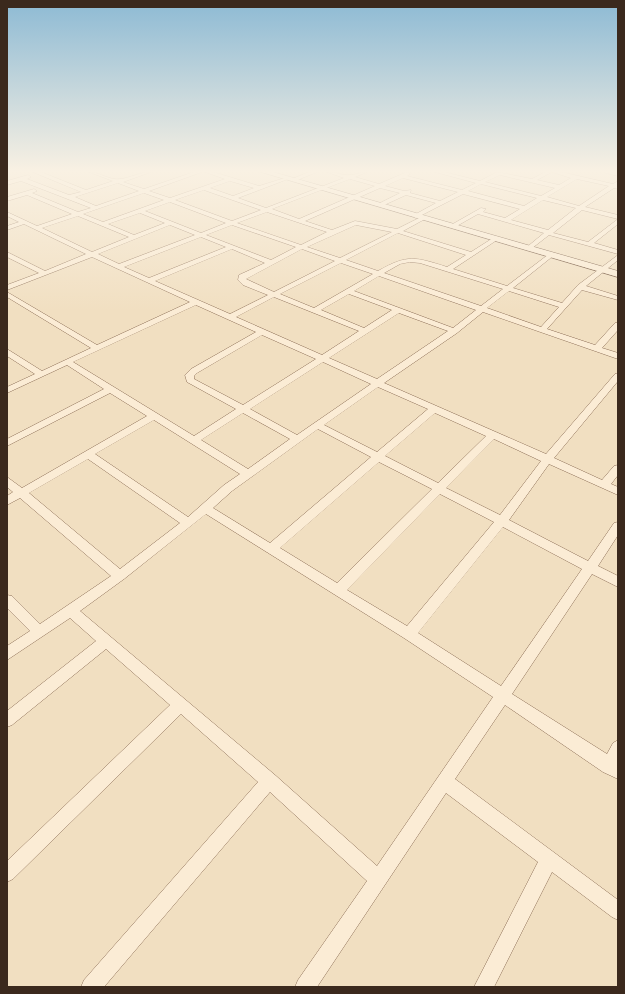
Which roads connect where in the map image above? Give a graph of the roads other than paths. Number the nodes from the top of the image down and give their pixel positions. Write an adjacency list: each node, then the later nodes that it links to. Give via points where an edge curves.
1 (16, 218): 18 (street)
2 (67, 218): 24 (street)
3 (90, 218): 21 (street)
4 (119, 218): 21 (street)
5 (158, 218): 20 (street)
6 (219, 218): 19 (street)
7 (240, 218): 19 (street)
8 (291, 218): 16 (street)
9 (305, 218): 16 (street)
10 (418, 218): 26 (street)
11 (425, 218): 22 (street)
12 (466, 218): 22 (street)
13 (500, 218): 15 (street)
14 (566, 218): 28 (street)
15 (506, 220): 28 (street)
16 (299, 221): 27 (street)
17 (618, 221): 25 (street)
18 (24, 222): 23 (street); 24 (street)
19 (229, 222): 30 (street); 35 (street)
20 (170, 223): 30 (street); 31 (street)
21 (103, 224): 31 (street)
22 (453, 226): 32 (street)
23 (7, 228)
24 (37, 228): 38 (street)
25 (607, 230): 29 (street); 33 (street)
26 (398, 231): 27 (street, via 355,223); 39 (street); 43 (street)
27 (332, 232): 35 (street)
28 (547, 233): 33 (street); 36 (street)
29 (618, 233)
30 (199, 235): 34 (street); 45 (street)
31 (134, 237): 38 (street)
32 (495, 239): 36 (street); 39 (street)
33 (589, 244): 37 (street)
34 (232, 248): 44 (street); 51 (street)
35 (303, 248): 43 (street); 44 (street)
36 (528, 248): 41 (street)
37 (618, 252)
38 (92, 253): 45 (street); 48 (street)
39 (471, 254): 46 (street)
40 (8, 255): 48 (street)
41 (551, 255): 47 (street); 54 (street)
42 (618, 257): 47 (street)
43 (341, 261): 49 (street); 57 (street)
44 (272, 263): 57 (street, via 242,280)
45 (120, 266): 51 (street)
46 (447, 270): 49 (street, via 421,261 405,260); 54 (street)
47 (603, 270): 50 (street); 52 (street)
48 (44, 273): 53 (street)
49 (379, 274): 55 (street); 61 (street)
50 (618, 274)
51 (149, 281): 59 (street)
52 (581, 287): 58 (street); 60 (street)
53 (7, 288)
54 (508, 289): 60 (street); 61 (street)
55 (348, 291): 62 (street); 63 (street)
56 (7, 294): 70 (street)
57 (277, 294): 62 (street); 64 (street)
58 (618, 298)
59 (196, 302): 64 (street); 70 (street)
60 (563, 306): 66 (street)
61 (483, 309): 66 (street); 68 (street)
62 (316, 310): 67 (street)
63 (398, 310): 67 (street); 68 (street)
64 (230, 318): 69 (street)
65 (618, 325): 71 (street)
66 (543, 329): 71 (street)
67 (365, 331): 74 (street)
68 (454, 331): 78 (street)
69 (261, 332): 74 (street); 81 (street, via 189,375 190,380)
70 (97, 348): 75 (street)
71 (596, 348): 73 (street)
72 (7, 352): 76 (street)
73 (618, 356)
74 (321, 358): 78 (street); 81 (street)
75 (67, 362): 76 (street); 79 (street)
76 (42, 374): 80 (street)
77 (618, 376): 91 (street, via 561,441)
78 (376, 384): 82 (street); 84 (street)
79 (110, 389): 83 (street); 88 (street)
80 (7, 390)
81 (243, 409): 86 (street); 87 (street)
82 (434, 409): 85 (street); 90 (street)
83 (154, 416): 87 (street); 89 (street)
84 (317, 425): 86 (street); 90 (street)
85 (492, 435): 91 (street); 96 (street)
86 (297, 439): 93 (street)
87 (194, 441): 93 (street)
88 (7, 443)
89 (88, 454): 98 (street); 102 (street)
90 (378, 457): 96 (street); 104 (street)
91 (548, 460): 95 (street); 101 (street)
92 (618, 468): 95 (street)
93 (248, 474): 100 (street)
94 (7, 481): 98 (street)
95 (604, 485): 97 (street)
96 (439, 489): 101 (street); 108 (street)
97 (618, 491)
98 (22, 493): 99 (street); 106 (street)
99 (7, 501)
100 (206, 508): 102 (street); 104 (street)
101 (501, 522): 105 (street); 112 (street)
102 (188, 523): 106 (street)
103 (618, 526): 105 (street)
104 (271, 549): 108 (street)
105 (590, 568): 107 (street); 115 (street)
106 (120, 576): 110 (street)
107 (618, 582)
108 (338, 590): 112 (street)
109 (7, 600): 111 (street)
110 (71, 611): 111 (street); 113 (street)
111 (40, 632): 114 (street)
112 (409, 634): 115 (street)
113 (106, 640): 116 (street); 117 (street)
114 (7, 654)
115 (504, 696): 119 (street); 121 (street)
116 (180, 705): 120 (street); 123 (street)
117 (7, 720)
118 (618, 748): 119 (street)
119 (614, 769)
120 (269, 781): 124 (street); 126 (street)
121 (445, 782): 122 (street); 124 (street)
122 (549, 860): 125 (street); 128 (street)
123 (7, 873)
124 (378, 880): 127 (street)
125 (618, 911)
126 (91, 987)
127 (305, 987)
128 (484, 987)

